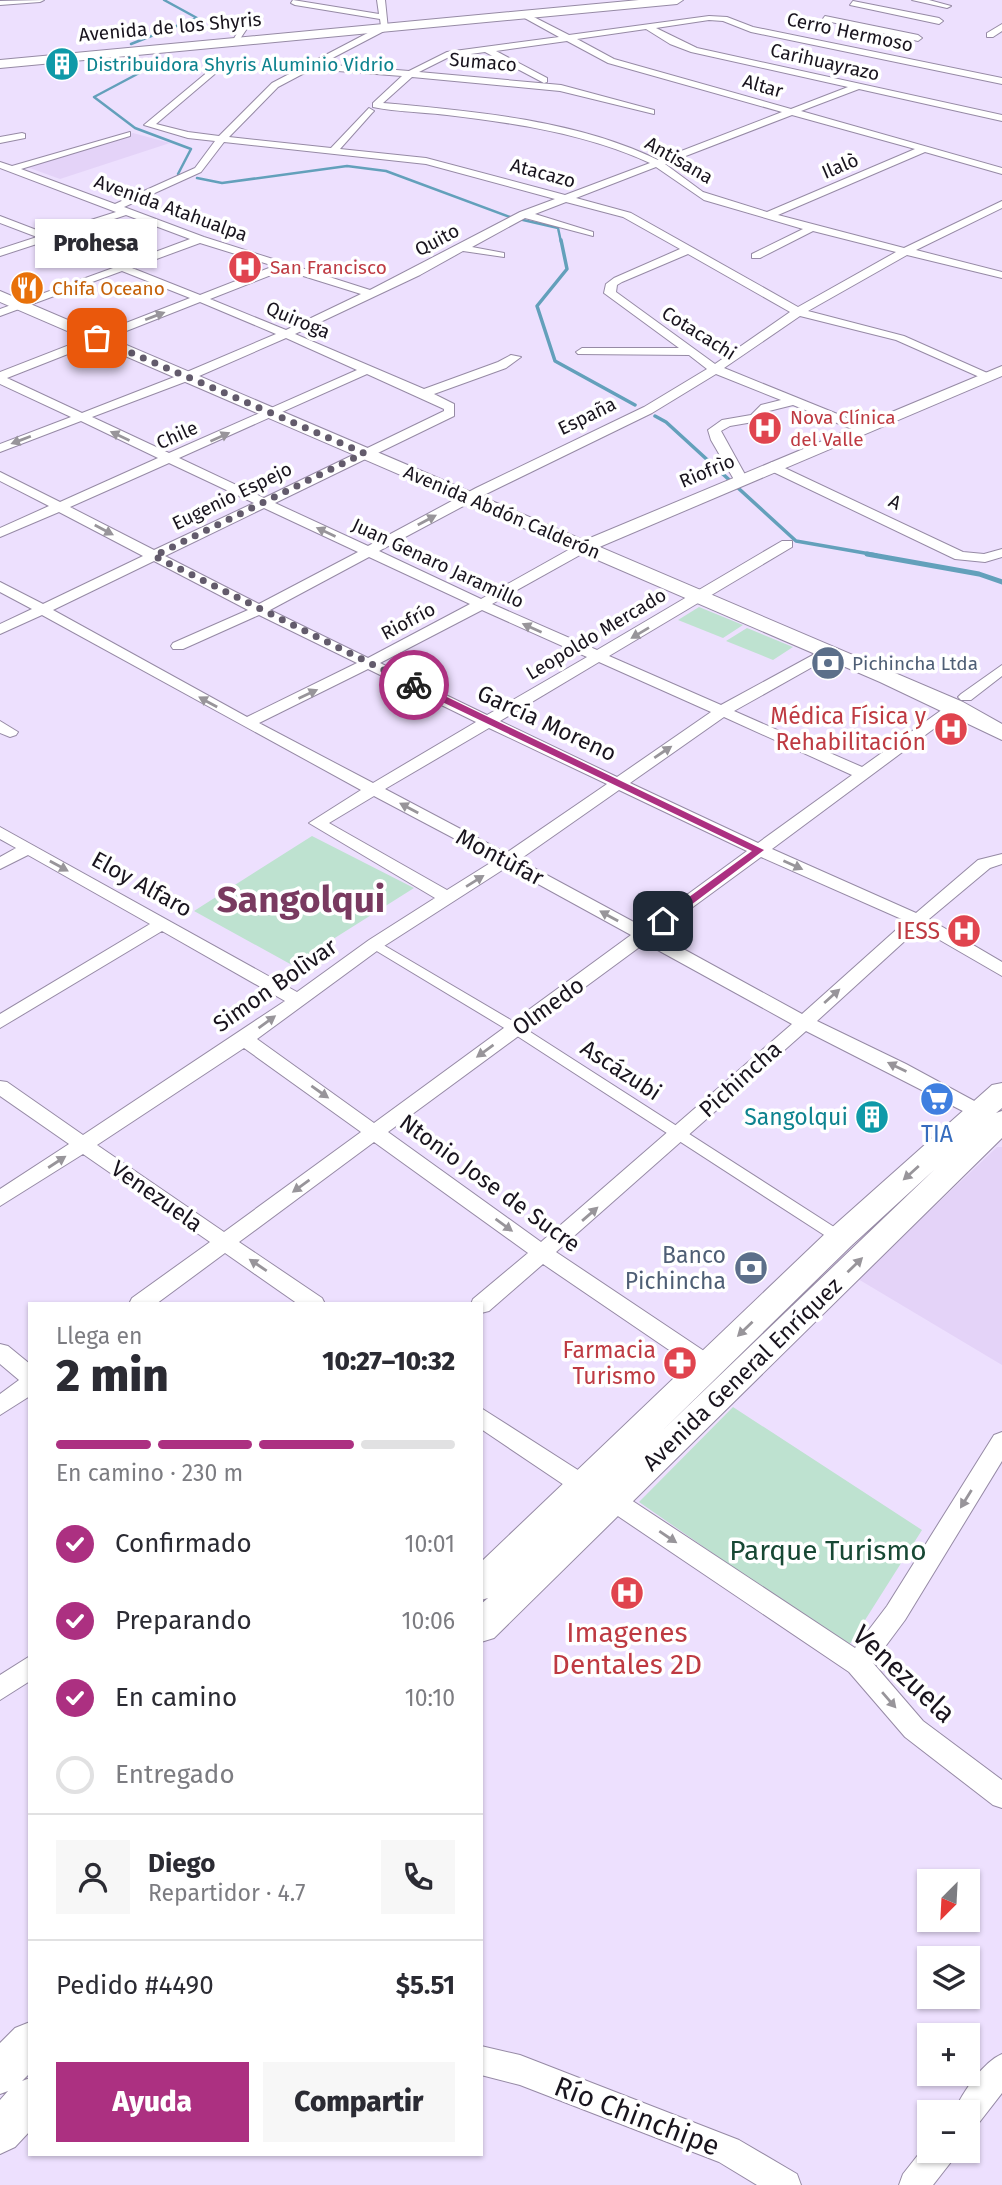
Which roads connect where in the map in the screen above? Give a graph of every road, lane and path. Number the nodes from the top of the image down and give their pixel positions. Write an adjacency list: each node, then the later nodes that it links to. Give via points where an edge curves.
1 (40, 0): 7 (street)
2 (298, 0): 14 (street, via 295,3)
3 (381, 0): 14 (street)
4 (677, 0): 6 (main road, Avenida de los Shyris)
5 (916, 0): 9 (street)
6 (654, 1): 10 (main road, Avenida de los Shyris)
7 (0, 2)
8 (856, 2): 11 (street); 13 (street)
9 (947, 6)
10 (524, 14): 14 (main road, Avenida de los Shyris); 20 (street, Altar)
11 (825, 19): 16 (street); 22 (street)
12 (248, 21): 23 (street)
13 (939, 21)
14 (384, 22): 23 (main road, Avenida de los Shyris); 26 (street)
15 (780, 24): 21 (street, via 803,29)
16 (814, 24)
17 (646, 26): 20 (street, Cerro Hermoso); 21 (street, Cerro Hermoso, via 718,17); 30 (street, Carihuayrazo, via 694,50)
18 (1002, 27): 19 (street)
19 (990, 35)
20 (564, 37): 24 (street, Cerro Hermoso); 34 (street, Altar, via 611,61)
21 (788, 37): 29 (street, Cerro Hermoso)
22 (918, 38)
23 (235, 40): 25 (main road, Avenida de los Shyris)
24 (484, 48): 28 (street, Cerro Hermoso, via 436,58); 31 (street)
25 (0, 64)
26 (308, 66): 28 (street, Sumaco); 38 (street, via 275,85)
27 (219, 67): 38 (street, Atacazo, via 148,123 158,129)
28 (409, 74): 31 (street, Sumaco); 32 (street, Cerro Hermoso)
29 (1002, 81)
30 (856, 87): 34 (street, Quito); 35 (street, Carihuayrazo)
31 (561, 88): 33 (street, Sumaco)
32 (372, 108): 41 (street, Cerro Hermoso); 42 (street, Antisana, via 468,114 536,125)
33 (651, 112)
34 (790, 112): 40 (street, Altar); 42 (street, Quito)
35 (1002, 118)
36 (127, 134): 44 (street)
37 (23, 136): 39 (street)
38 (220, 139): 41 (street, Atacazo); 48 (street, via 198,170)
39 (0, 140)
40 (924, 149): 45 (street, Altar); 50 (street, Ilalò)
41 (334, 150): 46 (street, Atacazo, via 440,164)
42 (656, 163): 46 (street, Quito); 50 (street, Antisana, via 701,195)
43 (0, 164): 44 (street, Avenida Atahualpa)
44 (12, 169): 48 (street, Avenida Atahualpa)
45 (1002, 170)
46 (567, 198): 49 (street, Quito); 57 (street, Atacazo, via 627,215)
47 (1002, 204): 58 (street, España)
48 (122, 209): 54 (street); 55 (street, Avenida Atahualpa)
49 (522, 215): 53 (street); 56 (street, Quito)
50 (769, 215): 52 (street, Antisana)
51 (0, 219): 54 (street, Quiroga)
52 (812, 228): 58 (street, Antisana); 61 (street)
53 (590, 234)
54 (47, 238): 59 (street); 63 (street, Quiroga)
55 (200, 239): 62 (street, Avenida Atahualpa); 63 (street)
56 (462, 248): 60 (street); 66 (street, Quito)
57 (691, 249): 70 (street, Atacazo); 75 (street, Cotacachi, via 618,280 610,289 614,297)
58 (904, 251): 64 (street, Antisana); 70 (street, España)
59 (0, 253)
60 (500, 255)
61 (756, 257)
62 (284, 266): 66 (street, Avenida Atahualpa); 68 (street)
63 (125, 269): 68 (street, Quiroga); 69 (street)
64 (1002, 275)
65 (0, 286): 69 (main road, Avenida Abdón Calderón)
66 (371, 294): 72 (street, Quito)
67 (0, 296): 69 (main road, Avenida Abdón Calderón)
68 (199, 299): 72 (street, Quiroga); 73 (street, one-way to 68)
69 (29, 303): 71 (street); 73 (main road, Avenida Abdón Calderón)
70 (798, 312): 77 (street, España); 80 (street, Atacazo, via 907,340)
71 (0, 313)
72 (288, 333): 78 (street, Quiroga); 79 (street, Quito)
73 (104, 336): 79 (main road, Avenida Abdón Calderón); 81 (street)
74 (582, 352): 75 (street)
75 (688, 352): 77 (street, Cotacachi)
76 (515, 356): 82 (street)
77 (715, 369): 83 (street, Cotacachi); 93 (street, España, via 648,410)
78 (368, 370): 82 (street, Quiroga); 84 (street, Chile)
79 (192, 373): 84 (main road, Avenida Abdón Calderón); 85 (street, Quito)
80 (998, 373): 86 (street, Riofrìo)
81 (0, 378): 85 (street, Juan Genaro Jaramillo)
82 (425, 393): 88 (street, Eugenio Espejo, via 450,407 450,413)
83 (797, 400): 86 (street, Cotacachi); 92 (street, via 714,430)
84 (279, 411): 88 (main road, Avenida Abdón Calderón); 89 (street, Chile, one-way to 84)
85 (80, 418): 87 (street, Quito, one-way to 87); 89 (street, Juan Genaro Jaramillo, one-way to 85)
86 (863, 429): 90 (street, Riofrìo)
87 (0, 448)
88 (372, 450): 93 (main road, Avenida Abdón Calderón); 94 (street, Eugenio Espejo)
89 (170, 459): 94 (street, Juan Genaro Jaramillo); 95 (street, Chile)
90 (772, 467): 92 (street, Riofrìo); 100 (street, A, via 960,556 985,558)
91 (0, 476): 95 (street, García Moreno)
92 (735, 482): 97 (street, Riofrìo)
93 (475, 494): 97 (main road, Avenida Abdón Calderón); 99 (street, España, one-way to 93)
94 (263, 503): 99 (street, Juan Genaro Jaramillo, one-way to 94); 101 (street, Eugenio Espejo)
95 (61, 507): 96 (street, Chile); 101 (street, García Moreno, one-way to 101)
96 (0, 533)
97 (590, 544): 103 (main road, Avenida Abdón Calderón); 104 (street, Riofrío)
98 (787, 544): 103 (street, Leopoldo Mercado)
99 (368, 552): 104 (street, Juan Genaro Jaramillo); 106 (street, España)
100 (1002, 553)
101 (154, 556): 105 (street, Eugenio Espejo); 106 (street, García Moreno)
102 (0, 586): 105 (street, Montùfar)
103 (706, 594): 109 (main road, Avenida Abdón Calderón); 110 (street, Leopoldo Mercado, one-way to 110); 114 (main road, Avenida Abdón Calderón)
104 (483, 605): 110 (street, Juan Genaro Jaramillo, one-way to 104); 111 (street, Riofrío)
105 (43, 609): 107 (street, Eugenio Espejo); 118 (street, Montùfar, one-way to 105)
106 (259, 610): 108 (street, España); 111 (street, García Moreno)
107 (0, 629)
108 (178, 646)
109 (827, 653): 114 (main road, Avenida Abdón Calderón); 115 (street, Simon Bolìvar)
110 (598, 657): 115 (street, Juan Genaro Jaramillo); 117 (street, Leopoldo Mercado)
111 (371, 664): 117 (street, García Moreno); 118 (street, Riofrío, one-way to 111)
112 (1002, 669): 113 (street, Olmedo)
113 (995, 682): 114 (street, Olmedo)
114 (961, 702): 116 (main road, Avenida Abdón Calderón); 119 (main road, Avenida Abdón Calderón); 120 (street, Olmedo)
115 (724, 710): 120 (street, Juan Genaro Jaramillo); 121 (street, Simon Bolìvar, one-way to 115)
116 (1002, 719)
117 (489, 722): 121 (street, García Moreno); 122 (street, Leopoldo Mercado)
118 (247, 723): 122 (street, Montùfar)
119 (1002, 733)
120 (864, 774): 125 (street, Olmedo)
121 (619, 782): 125 (street, García Moreno); 127 (street, Simon Bolìvar)
122 (373, 790): 127 (street, Montùfar, one-way to 122); 129 (street, Leopoldo Mercado, via 317,823)
123 (0, 832): 124 (street, Eloy Alfaro)
124 (28, 848): 128 (street); 131 (street, Eloy Alfaro, one-way to 131)
125 (759, 850): 130 (street, García Moreno, one-way to 130); 132 (street, Olmedo)
126 (1002, 859): 130 (street, Pichincha, via 984,864)
127 (507, 860): 129 (street, Simon Bolìvar, one-way to 127); 132 (street, Montùfar, one-way to 127)
128 (0, 864)
129 (448, 898): 133 (street, Simon Bolìvar)
130 (918, 920): 134 (street, García Moreno); 137 (street, Pichincha, one-way to 130)
131 (163, 924): 135 (street, Eloy Alfaro); 136 (street)
132 (644, 935): 137 (street, Montùfar); 138 (street, Olmedo)
133 (374, 944): 135 (street, Simon Bolìvar); 138 (street, Ascázubi)
134 (1002, 970)
135 (297, 1000): 139 (street, Simon Bolìvar, one-way to 135)
136 (0, 1022)
137 (803, 1022): 142 (street, Montùfar, one-way to 137); 144 (street, Pichincha)
138 (516, 1029): 143 (street, Olmedo, one-way to 143); 144 (street, Ascázubi)
139 (244, 1039): 143 (street, Ntonio Jose de Sucre, one-way to 143); 145 (street, Simon Bolìvar)
140 (0, 1087): 145 (street, Venezuela)
141 (1002, 1092): 142 (main road, Avenida General Enríquez)
142 (996, 1120): 147 (main road, Avenida General Enríquez, one-way to 147); 160 (main road, Avenida General Enríquez, one-way to 142, via 885,1237)
143 (376, 1131): 148 (street, Olmedo, one-way to 148); 149 (street, Ntonio Jose de Sucre, one-way to 149)
144 (679, 1135): 147 (street, Ascázubi); 149 (street, Pichincha, one-way to 144)
145 (83, 1145): 146 (street, Simon Bolìvar, one-way to 145); 148 (street, Venezuela)
146 (0, 1199)
147 (841, 1238): 154 (main road, Avenida General Enríquez, one-way to 154)
148 (223, 1242): 150 (street, Olmedo); 151 (street, Venezuela, one-way to 148)
149 (544, 1254): 152 (street, Pichincha); 154 (street, Ntonio Jose de Sucre)
150 (143, 1302)
151 (311, 1302)
152 (483, 1303)
153 (0, 1352): 155 (street)
154 (708, 1365): 160 (main road, Avenida General Enríquez)
155 (28, 1375)
156 (28, 1385): 157 (street)
157 (0, 1406)
158 (483, 1418): 160 (street, Venezuela)
159 (1002, 1441): 163 (street, one-way to 163, via 896,1614)
160 (598, 1493): 161 (main road, Avenida General Enríquez); 162 (main road, Avenida General Enríquez); 163 (street, Venezuela, one-way to 163)
161 (483, 1584)
162 (483, 1625)
163 (858, 1664): 166 (street, Venezuela, one-way to 166, via 914,1729)
164 (28, 1668): 165 (street)
165 (0, 1689)
166 (1002, 1796)
167 (28, 2045): 170 (main road)
168 (483, 2061): 175 (street, Río Chinchipe, via 520,2070 728,2151)
169 (1002, 2069): 171 (street)
170 (0, 2073)
171 (979, 2100)
172 (28, 2101): 173 (main road)
173 (0, 2132)
174 (931, 2163): 176 (street)
175 (786, 2185)
176 (914, 2185)

